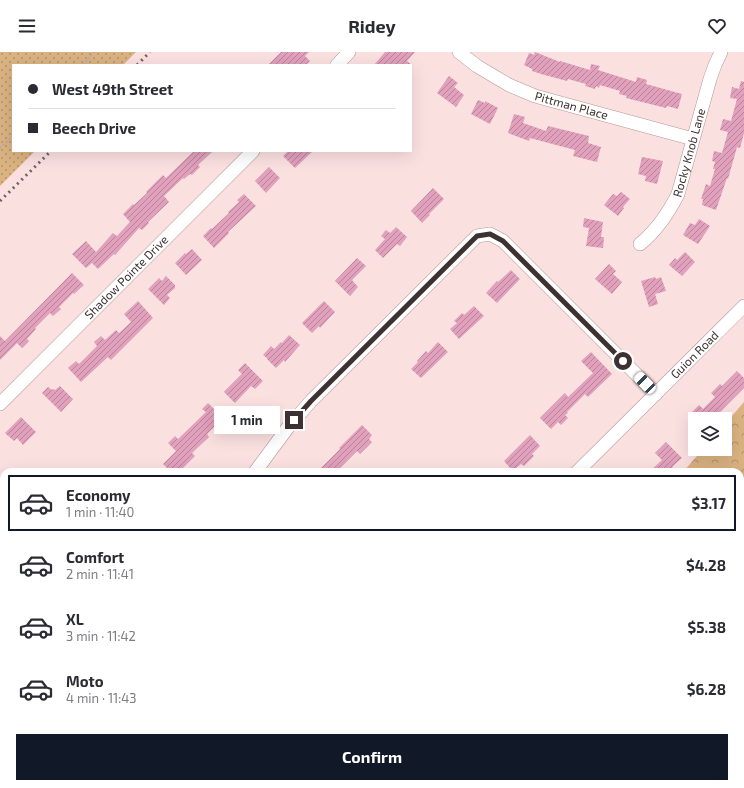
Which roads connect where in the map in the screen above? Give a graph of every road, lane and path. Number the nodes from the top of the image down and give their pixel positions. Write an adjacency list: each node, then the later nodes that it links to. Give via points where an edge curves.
1 (94, 52): 5 (path)
2 (349, 52): 6 (street)
3 (459, 52): 8 (street, Pittman Place, via 476,66 509,85 536,96)
4 (721, 52): 8 (street, Rocky Knob Lane, via 710,79)
5 (83, 64)
6 (337, 64)
7 (12, 137): 9 (path)
8 (693, 140): 11 (street, Rocky Knob Lane, via 680,189 671,207 654,231)
9 (0, 148)
10 (252, 152): 14 (street, Shadow Pointe Drive)
11 (640, 244)
12 (744, 306): 13 (street, Guion Road)
13 (656, 394): 15 (street, via 503,241 490,234 477,236 311,401); 16 (street, Guion Road)
14 (0, 404)
15 (258, 468)
16 (581, 468)

